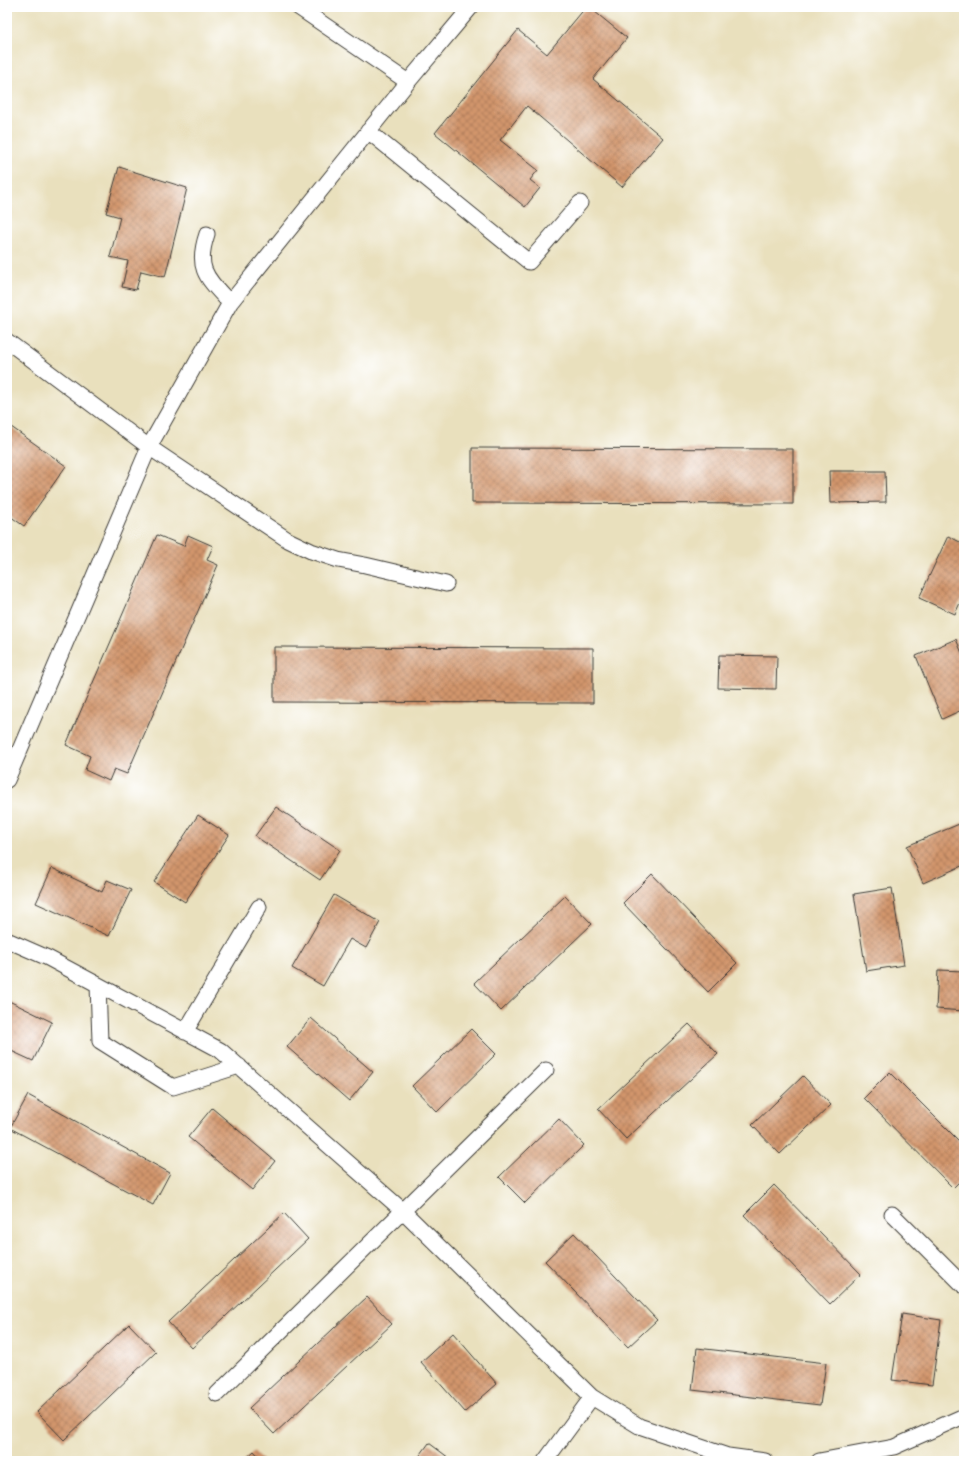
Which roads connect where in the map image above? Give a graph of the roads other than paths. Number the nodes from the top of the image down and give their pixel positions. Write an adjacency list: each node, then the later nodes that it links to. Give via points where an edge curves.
1 (298, 7): 3 (lane)
2 (471, 7): 3 (lane)
3 (408, 82): 4 (lane)
4 (368, 131): 5 (lane, via 529,262); 7 (lane)
5 (580, 203)
6 (207, 234): 7 (lane, via 202,247 202,267 210,282)
7 (230, 303): 9 (lane)
8 (7, 341): 9 (lane)
9 (149, 447): 10 (lane, via 288,540 311,551 338,560); 11 (lane)
10 (446, 584)
11 (7, 780)
12 (259, 906): 15 (lane)
13 (7, 940): 14 (lane, via 48,958)
14 (98, 985): 15 (lane); 16 (lane, via 100,1041 173,1087)
15 (186, 1032): 16 (lane, via 220,1050)
16 (239, 1066): 18 (lane)
17 (546, 1070): 18 (lane)
18 (402, 1210): 21 (lane); 22 (lane)
19 (892, 1214): 20 (lane)
20 (964, 1286)
21 (217, 1394)
22 (592, 1397): 24 (lane); 25 (lane, via 639,1426 728,1456)
23 (964, 1416): 26 (lane, via 894,1447)
24 (545, 1461)
25 (765, 1461)
26 (819, 1461)

